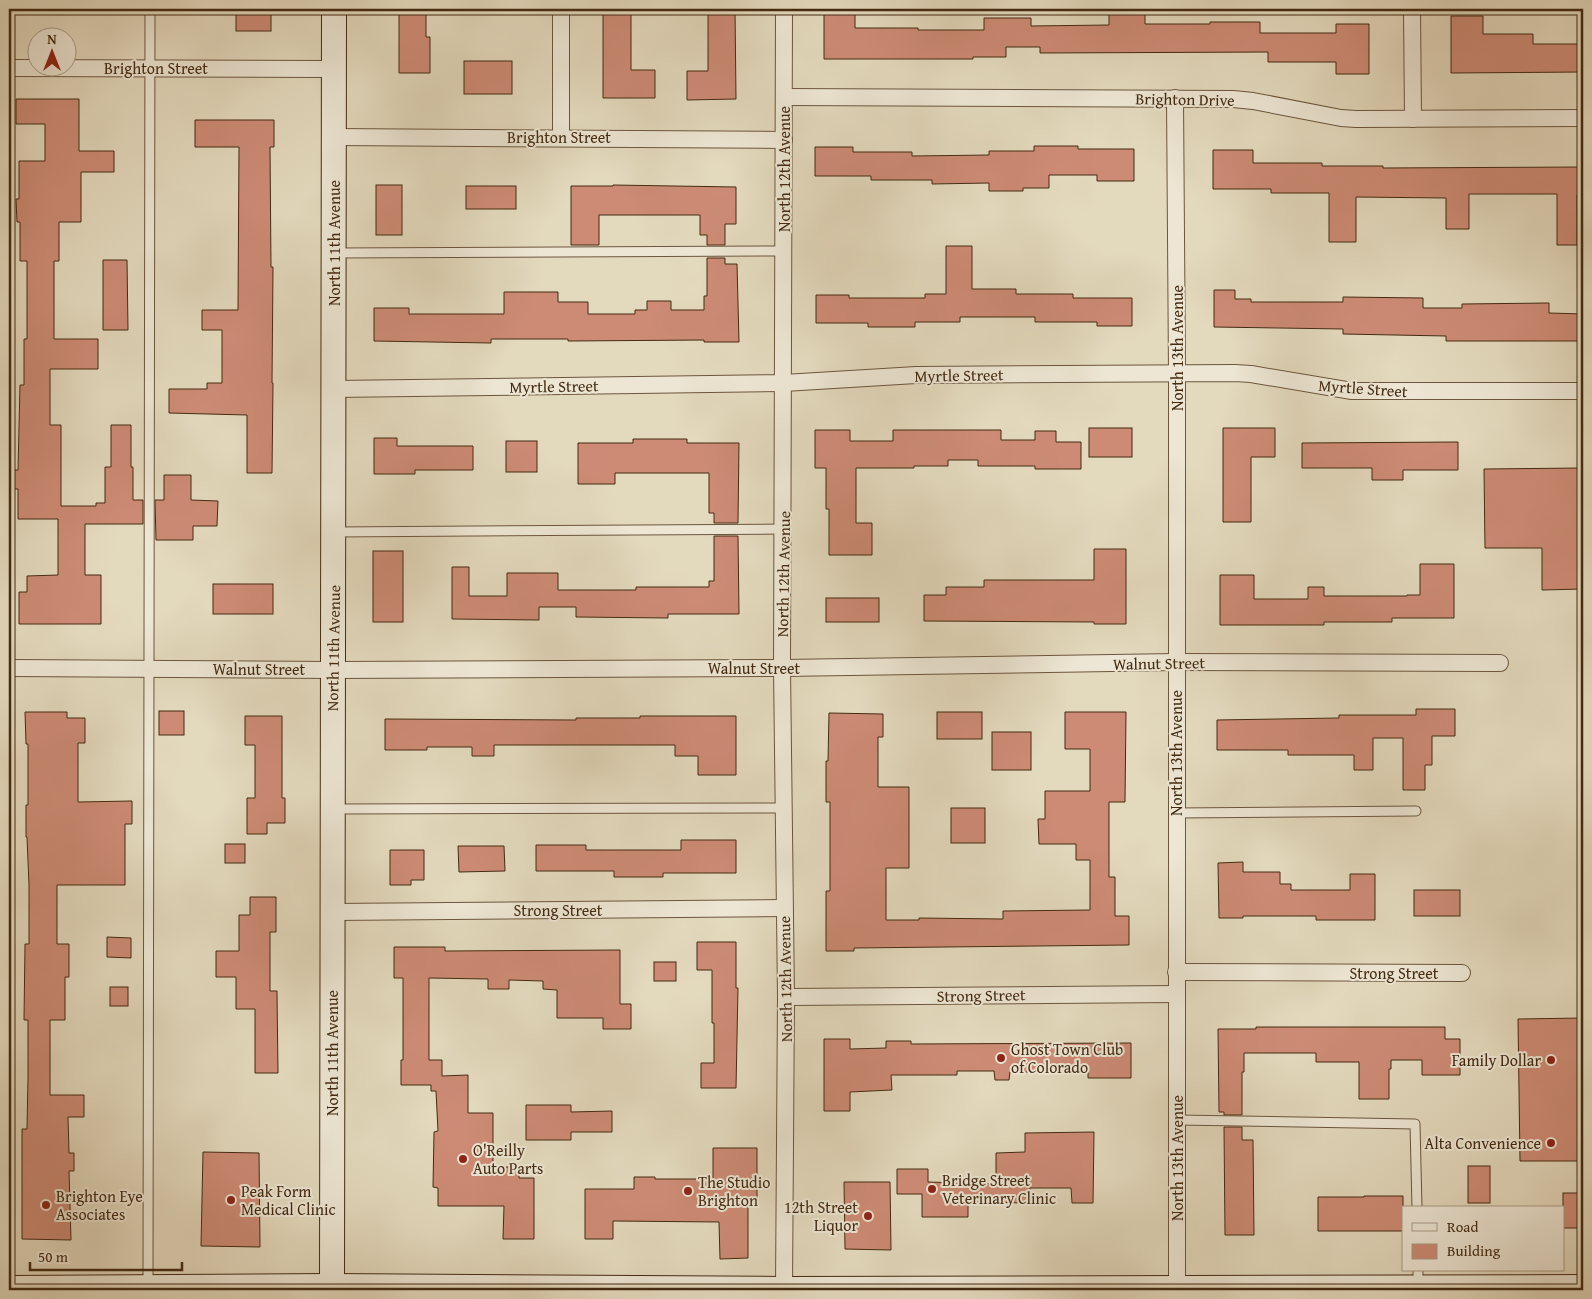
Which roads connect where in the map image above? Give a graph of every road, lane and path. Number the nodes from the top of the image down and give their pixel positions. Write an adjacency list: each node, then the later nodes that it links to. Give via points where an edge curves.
1 (150, 9): 7 (lane)
2 (334, 9): 8 (main road, North 11th Avenue)
3 (561, 9): 14 (street)
4 (784, 9): 9 (street, North 12th Avenue)
5 (1412, 9): 12 (street)
6 (9, 68): 7 (street, Brighton Street)
7 (150, 68): 8 (street, Brighton Street); 28 (lane)
8 (334, 69): 13 (main road, North 11th Avenue)
9 (784, 97): 10 (street, Brighton Drive); 15 (street, North 12th Avenue)
10 (1175, 98): 12 (street, Brighton Drive, via 1253,101 1341,118); 18 (street, North 13th Avenue)
11 (1583, 118): 12 (street, Brighton Drive)
12 (1413, 119)
13 (334, 136): 14 (street, Brighton Street); 17 (main road, North 11th Avenue)
14 (561, 137): 15 (street, Brighton Street)
15 (784, 140): 16 (street, North 12th Avenue)
16 (784, 251): 17 (lane); 19 (street, North 12th Avenue)
17 (334, 253): 20 (main road, North 11th Avenue)
18 (1177, 373): 19 (street, Myrtle Street, via 916,375); 21 (street, Myrtle Street, via 1251,374 1352,391); 24 (street, North 13th Avenue)
19 (784, 383): 20 (street, Myrtle Street); 22 (street, North 12th Avenue)
20 (334, 389): 23 (main road, North 11th Avenue)
21 (1583, 391)
22 (784, 529): 23 (lane); 27 (street, North 12th Avenue)
23 (334, 532): 29 (main road, North 11th Avenue)
24 (1176, 662): 25 (street, Walnut Street); 27 (street, Walnut Street); 33 (street, North 13th Avenue)
25 (1500, 663)
26 (9, 668): 28 (street, Walnut Street)
27 (782, 668): 29 (street, Walnut Street); 30 (street, North 12th Avenue)
28 (150, 669): 29 (street, Walnut Street); 46 (lane)
29 (332, 670): 31 (main road, North 11th Avenue)
30 (784, 808): 31 (lane); 34 (street, North 12th Avenue)
31 (332, 809): 35 (main road, North 11th Avenue)
32 (1416, 811): 33 (lane)
33 (1176, 813): 36 (street, North 13th Avenue)
34 (784, 908): 35 (street, Strong Street); 39 (street, North 12th Avenue)
35 (332, 912): 43 (main road, North 11th Avenue)
36 (1176, 972): 37 (street, Strong Street); 38 (street, North 13th Avenue)
37 (1462, 973)
38 (1177, 994): 39 (street, Strong Street); 40 (street, North 13th Avenue)
39 (786, 997): 50 (street, North 12th Avenue)
40 (1177, 1120): 41 (lane, via 1415,1124); 47 (street, North 13th Avenue)
41 (1417, 1206)
42 (1418, 1279): 44 (main road); 47 (main road)
43 (332, 1286): 46 (main road); 49 (main road)
44 (1583, 1287)
45 (9, 1288): 48 (main road)
46 (148, 1288): 48 (main road)
47 (1169, 1288): 50 (main road)
48 (47, 1289)
49 (444, 1289): 50 (main road)
50 (794, 1289)

